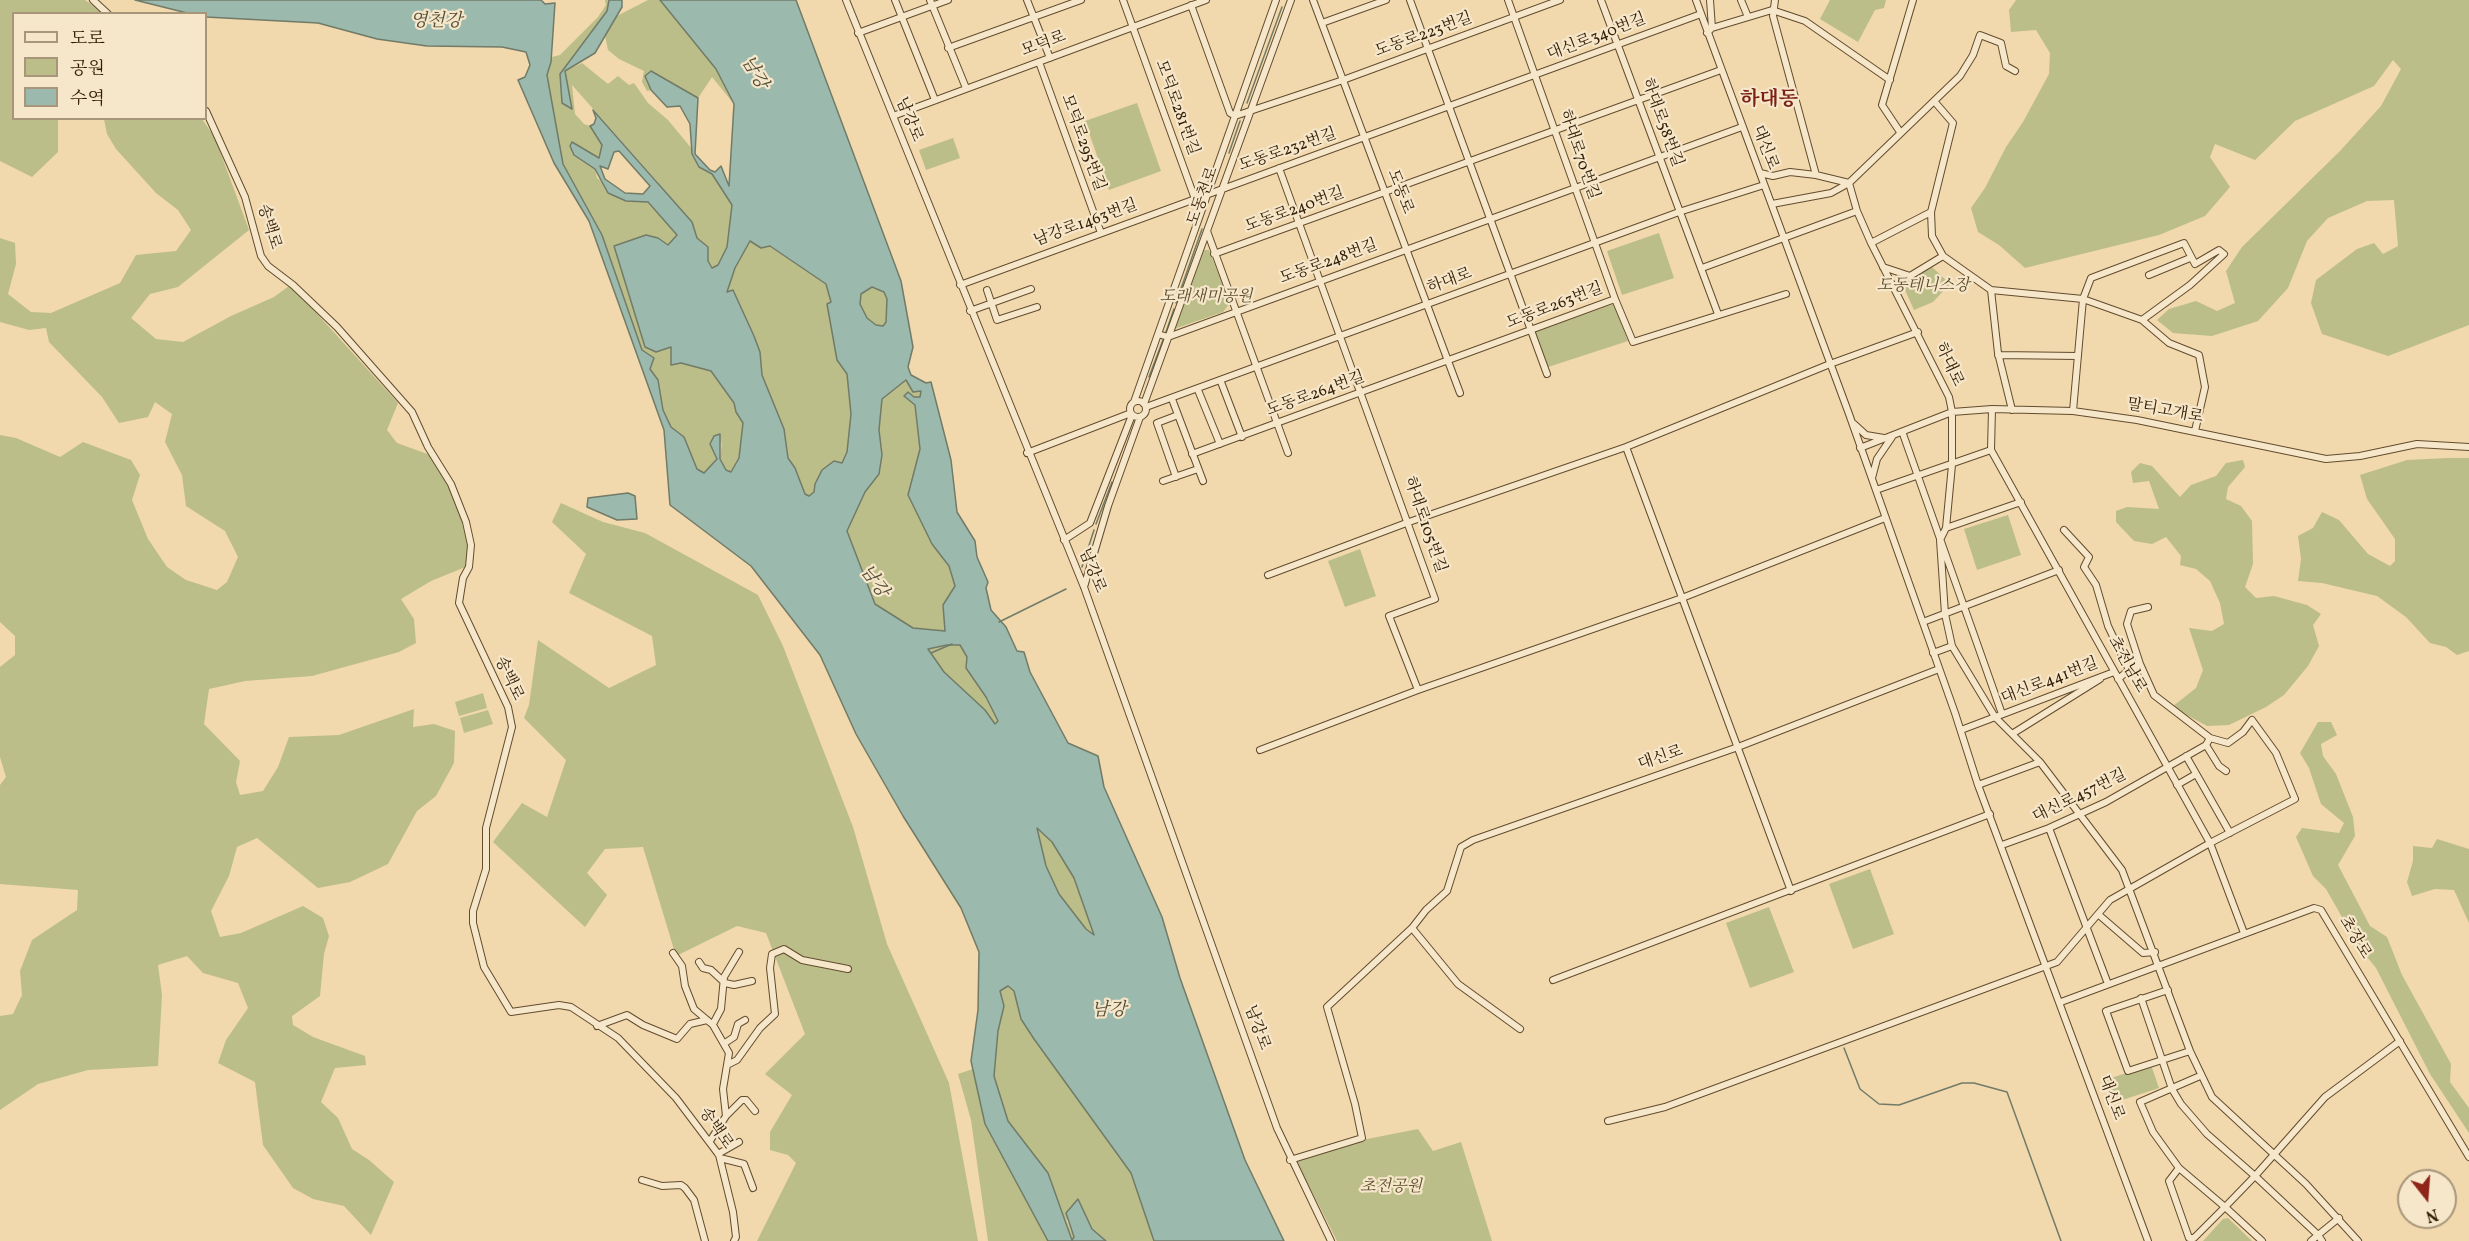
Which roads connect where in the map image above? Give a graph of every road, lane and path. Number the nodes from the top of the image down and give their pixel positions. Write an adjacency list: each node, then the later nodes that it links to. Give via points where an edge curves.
1 (93, 0): 25 (street)
2 (846, 0): 34 (street, 남강로)
3 (895, 0): 30 (street)
4 (948, 0): 22 (street)
5 (1027, 0): 28 (street)
6 (1081, 0): 28 (street)
7 (1123, 0): 32 (street, 모덕로281번길)
8 (1206, 0): 23 (street, 모덕로)
9 (1276, 0): 53 (street, 도동천로)
10 (1291, 0): 51 (street, 도동천로)
11 (1313, 0): 31 (street, 도동로)
12 (1386, 0): 31 (street)
13 (1410, 0): 37 (street)
14 (1508, 0): 27 (street, 하대로70번길)
15 (1560, 0): 27 (street, 도동로223번길)
16 (1601, 0): 35 (street, 하대로58번길)
17 (1696, 0): 26 (street, 대신로)
18 (1710, 0): 33 (street)
19 (1741, 0): 29 (street)
20 (1775, 0): 24 (street)
21 (1913, 0): 44 (street)
22 (931, 3): 30 (street); 36 (street)
23 (1191, 5): 32 (street, 모덕로); 53 (street, via 1230,113)
24 (1772, 10): 29 (street); 44 (street, via 1805,21); 62 (street)
25 (106, 12)
26 (1701, 14): 33 (street, 대신로); 35 (street, 대신로340번길)
27 (1514, 16): 37 (street, 도동로223번길); 42 (street, 하대로70번길)
28 (1033, 17): 36 (street); 38 (street)
29 (1748, 17): 33 (street)
30 (902, 18): 34 (street); 47 (street)
31 (1322, 23): 43 (street, 도동로)
32 (1132, 27): 38 (street, 모덕로); 69 (street, 모덕로281번길)
33 (1710, 31): 40 (street, 대신로)
34 (858, 33): 52 (street, 남강로)
35 (1617, 43): 42 (street, 대신로340번길); 46 (street, 하대로58번길)
36 (948, 48): 45 (street)
37 (1429, 48): 43 (street, 도동로223번길); 49 (street)
38 (1050, 58): 39 (street, 모덕로)
39 (1039, 62): 45 (street, 모덕로); 79 (street, 모덕로295번길)
40 (1721, 70): 46 (street, 도동로240번길); 54 (street, 대신로)
41 (2014, 71): 48 (street, via 2006,66 2001,43 1980,35 1960,76)
42 (1536, 75): 49 (street, 대신로340번길); 55 (street, 하대로70번길)
43 (1343, 80): 51 (street, 도동로223번길); 57 (street, 도동로)
44 (1890, 80): 56 (street, via 1882,105)
45 (966, 88): 47 (street, 모덕로)
46 (1638, 98): 55 (street, 도동로240번길); 58 (street, 하대로58번길)
47 (935, 100): 52 (street, 모덕로)
48 (1934, 102): 56 (street); 75 (street, via 1953,123)
49 (1449, 106): 57 (street, 도동로232번길); 59 (street)
50 (207, 113): 224 (street, 송백로, via 246,197 261,256 337,327 412,412 451,484 466,522 471,545 459,603 508,707 512,728 486,828 486,869 473,911 484,968 511,1012 565,1005)
51 (1249, 113): 53 (street, 도동로223번길); 66 (street, 도동천로)
52 (892, 116): 92 (street, 남강로)
53 (1235, 116): 68 (street, 도동천로)
54 (1742, 127): 58 (street, 도동로248번길); 61 (street, 대신로)
55 (1555, 130): 59 (street, 도동로240번길); 65 (street, 하대로70번길)
56 (1900, 132): 63 (street)
57 (1365, 138): 60 (street, 도동로232번길); 67 (street, 도동로)
58 (1659, 157): 65 (street, 도동로248번길); 74 (street, 하대로58번길)
59 (1470, 161): 67 (street, 도동로240번길); 76 (street)
60 (1279, 168): 66 (street, 도동로232번길); 77 (street, 하대로105번길)
61 (1760, 173): 62 (street); 64 (street, 대신로)
62 (1816, 175): 63 (street)
63 (1848, 183): 70 (street, via 1831,193); 72 (street, 하대로)
64 (1764, 185): 70 (street, 대신로); 74 (street, 하대로)
65 (1575, 187): 76 (street, 도동로248번길); 82 (street, 하대로70번길)
66 (1221, 188): 68 (street, 남강로1463번길); 73 (street, 도동천로)
67 (1385, 193): 77 (street, 도동로240번길); 83 (street, 도동로)
68 (1208, 194): 69 (street, 남강로1463번길); 71 (street, 도동천로)
69 (1195, 199): 79 (street, 남강로1463번길)
70 (1772, 204): 80 (street, 대신로)
71 (1202, 210): 73 (street, via 1210,208); 99 (street, 도동천로)
72 (1857, 211): 80 (street); 81 (street, 하대로)
73 (1213, 212): 78 (street, 도동천로)
74 (1679, 212): 82 (street, 하대로); 88 (street, 하대로58번길)
75 (1931, 212): 81 (street); 85 (street, via 1932,236)
76 (1490, 217): 83 (street, 도동로248번길); 89 (street)
77 (1299, 224): 84 (street, 도동로240번길); 91 (street, 하대로105번길)
78 (1206, 231): 84 (street); 101 (street, 도동천로)
79 (1101, 233): 92 (street, 남강로1463번길)
80 (1785, 239): 88 (street); 116 (street, 대신로)
81 (1870, 243): 87 (street, 하대로)
82 (1595, 244): 89 (street, 하대로); 97 (street, 도동로263번길)
83 (1407, 249): 91 (street, 도동로248번길); 102 (street, 도동로)
84 (1214, 254): 105 (street)
85 (1943, 256): 87 (street, via 1910,276); 95 (street)
86 (2190, 258): 90 (street); 98 (street, via 2184,243 2091,278); 107 (street, via 2195,264 2219,250 2224,254)
87 (1883, 267): 109 (street, 하대로)
88 (1702, 268): 106 (street, 하대로58번길)
89 (1511, 274): 102 (street, 하대로); 108 (street)
90 (2149, 275)
91 (1320, 280): 105 (street, 도동로248번길); 112 (street, 하대로105번길)
92 (960, 285): 104 (street, 남강로)
93 (1031, 289): 100 (street)
94 (987, 290): 100 (street)
95 (1991, 290): 98 (street); 113 (street)
96 (1786, 294): 106 (street)
97 (1616, 299): 106 (street, via 1634,342); 108 (street, 도동로263번길)
98 (2083, 299): 107 (street); 114 (street)
99 (1170, 300): 101 (street, via 1174,306); 110 (street, 도동천로)
100 (991, 303): 103 (street, via 997,320); 104 (street)
101 (1180, 303): 111 (street, 도동천로)
102 (1426, 304): 112 (street, 하대로); 115 (street, 도동로)
103 (1036, 306)
104 (970, 311): 144 (street, 남강로)
105 (1236, 311): 111 (street, 도동로248번길); 117 (street)
106 (1718, 314)
107 (2142, 320): 135 (street, via 2169,343 2199,355 2205,387)
108 (1531, 331): 115 (street, 도동로263번길); 118 (street)
109 (1918, 332): 116 (street); 129 (street, 하대로)
110 (1158, 334): 111 (street); 124 (street, 도동천로)
111 (1168, 336): 125 (street, 도동천로)
112 (1342, 338): 117 (street, 하대로); 121 (street, 하대로105번길)
113 (1998, 355): 114 (street); 127 (street)
114 (2078, 356): 128 (street)
115 (1448, 361): 121 (street, 도동로264번길); 122 (street, 도동로)
116 (1830, 364): 131 (street, 대신로); 140 (street)
117 (1258, 369): 119 (street, 하대로); 134 (street)
118 (1547, 374)
119 (1221, 382): 120 (street, 하대로); 138 (street)
120 (1198, 390): 123 (street, 하대로); 139 (street)
121 (1362, 393): 134 (street, 도동로264번길); 158 (street, 하대로105번길)
122 (1460, 393)
123 (1172, 399): 125 (street, 하대로); 132 (street)
124 (1134, 402): 125 (street); 130 (street, 도동천로)
125 (1145, 406): 133 (street, 도동천로)
126 (1992, 409): 127 (street, 말티고개로); 129 (street, 말티고개로); 143 (street)
127 (2012, 410): 128 (street, 말티고개로)
128 (2073, 411): 135 (street, 말티고개로)
129 (1952, 412): 136 (street, 말티고개로); 147 (street, 하대로)
130 (1132, 414): 133 (street); 144 (street); 156 (street)
131 (1849, 414): 137 (street, via 1866,435 1877,439); 142 (street, 대신로)
132 (1178, 415): 146 (street); 150 (street, via 1156,425)
133 (1140, 417): 159 (street)
134 (1279, 423): 138 (street, 도동로264번길); 145 (street)
135 (2195, 431): 141 (street, 말티고개로, via 2326,459 2417,444)
136 (1903, 434): 137 (street, 말티고개로); 149 (street)
137 (1893, 436): 142 (street, 말티고개로); 151 (street, via 1877,459)
138 (1242, 437): 139 (street, 도동로264번길)
139 (1220, 444): 146 (street, 도동로264번길)
140 (1626, 447): 158 (street); 167 (street)
141 (2469, 447)
142 (1860, 448): 151 (street, 대신로)
143 (1991, 450): 147 (street); 155 (street, 초전남로)
144 (1027, 453): 162 (street, 남강로)
145 (1288, 453)
146 (1192, 454): 148 (street)
147 (1952, 464): 149 (street); 160 (street, 하대로)
148 (1198, 469): 150 (street); 152 (street)
149 (1917, 476): 154 (street); 163 (street)
150 (1176, 477): 153 (street)
151 (1872, 479): 154 (street, 대신로)
152 (1203, 481)
153 (1163, 482)
154 (1876, 490): 157 (street, 대신로)
155 (2021, 502): 160 (street); 164 (street, 초전남로)
156 (1092, 518): 159 (street, via 1094,526); 162 (street, via 1088,525)
157 (1886, 518): 167 (street); 171 (street, 대신로)
158 (1408, 522): 165 (street); 180 (street, 하대로105번길, via 1435,599 1389,616)
159 (1104, 523): 166 (street)
160 (1946, 528): 163 (street)
161 (2064, 530): 176 (street, via 2088,554 2084,567 2096,585 2108,626)
162 (1064, 540): 166 (street, 남강로)
163 (1940, 540): 168 (street); 170 (street)
164 (2059, 570): 168 (street); 177 (street, 초전남로)
165 (1268, 575)
166 (1084, 587): 241 (street, 남강로)
167 (1682, 598): 180 (street); 187 (street)
168 (1963, 606): 170 (street); 181 (street)
169 (2148, 607): 174 (street, via 2131,611 2127,624)
170 (1945, 614): 171 (street); 172 (street)
171 (1923, 622): 173 (street, 대신로)
172 (1952, 646): 173 (street); 182 (street, 대신로441번길)
173 (1933, 653): 175 (street, 대신로)
174 (2140, 664): 176 (street); 185 (street, via 2154,695)
175 (1939, 669): 183 (street, 대신로); 187 (street, 대신로)
176 (2129, 670): 179 (street)
177 (2114, 672): 178 (street, 대신로441번길); 179 (street, 초전남로)
178 (2103, 676): 181 (street, 대신로441번길); 184 (street)
179 (2118, 679): 191 (street, 초전남로)
180 (1418, 690): 188 (street)
181 (2002, 714): 182 (street, 대신로441번길)
182 (1995, 717): 183 (street, 대신로441번길); 184 (street)
183 (1961, 730): 194 (street, 대신로)
184 (2012, 734): 190 (street)
185 (2210, 738): 186 (street); 199 (street, via 2228,743 2252,720 2276,753 2295,799)
186 (2206, 745): 189 (street, 대신로457번길); 192 (street)
187 (1738, 747): 203 (street); 205 (street, 대신로, via 1473,840 1461,847 1447,891)
188 (1260, 750)
189 (2186, 756): 191 (street, 대신로457번길); 193 (street)
190 (2040, 762): 194 (street); 197 (street)
191 (2168, 767): 195 (street, 초전남로); 197 (street, 대신로457번길)
192 (2226, 771)
193 (2196, 774): 195 (street); 199 (street)
194 (1978, 785): 196 (street, 대신로)
195 (2178, 785): 200 (street, 초전남로)
196 (1990, 814): 201 (street, 대신로); 203 (street)
197 (2081, 814): 198 (street, 대신로457번길); 202 (street, via 2122,870)
198 (2049, 828): 201 (street, 대신로457번길); 206 (street)
199 (2230, 833): 200 (street)
200 (2210, 843): 202 (street); 207 (street, 초전남로)
201 (2002, 845): 212 (street, 대신로)
202 (2130, 888): 204 (street, via 2110,900); 209 (street)
203 (1791, 891): 215 (street)
204 (2099, 915): 206 (street); 209 (street, via 2143,953)
205 (1412, 928): 225 (street, via 1458,984); 241 (street, via 1327,1007 1362,1138)
206 (2086, 930): 212 (street, via 2057,962); 218 (street)
207 (2244, 933): 213 (street, 초장로); 226 (street, 초장로, via 2314,908 2321,910)
208 (739, 952): 217 (street, via 725,975)
209 (2155, 952): 213 (street)
210 (673, 953): 223 (street, via 682,966 694,1009)
211 (699, 962): 217 (street)
212 (2046, 965): 221 (street, 대신로); 235 (street, via 1665,1107)
213 (2160, 965): 218 (street, 초장로); 219 (street)
214 (848, 969): 230 (street, via 802,960 784,949 772,954 775,1014 737,1060)
215 (1553, 980)
216 (752, 981): 217 (street)
217 (725, 983): 223 (street, via 721,1009)
218 (2108, 984): 221 (street, 초장로)
219 (2168, 990): 220 (street); 228 (street)
220 (2141, 998): 229 (street); 229 (street, via 2106,1011 2128,1071)
221 (2061, 1002): 252 (street, 대신로)
222 (745, 1020): 227 (street)
223 (710, 1022): 224 (street, via 692,1022 677,1039 627,1015); 227 (street)
224 (597, 1026): 236 (street, 송백로, via 618,1038 676,1098)
225 (1520, 1029)
226 (2400, 1041): 238 (street, via 2325,1097); 240 (street, 초장로)
227 (725, 1043): 230 (street)
228 (2190, 1050): 229 (street); 231 (street)
229 (2164, 1059): 232 (street)
230 (729, 1064): 234 (street, via 723,1089)
231 (2200, 1076): 232 (street); 238 (street, via 2212,1096)
232 (2172, 1089): 242 (street, via 2140,1101 2153,1132); 243 (street, via 2207,1134)
233 (755, 1111): 234 (street, via 742,1100)
234 (726, 1116): 236 (street)
235 (1608, 1121)
236 (710, 1141): 239 (street, 송백로)
237 (739, 1142): 239 (street)
238 (2273, 1154): 243 (street); 247 (street)
239 (719, 1156): 245 (street, via 744,1164); 250 (street, 송백로, via 733,1212)
240 (2469, 1157)
241 (1290, 1160): 251 (street, 남강로)
242 (2180, 1168): 246 (street); 246 (street, via 2169,1181 2190,1238)
243 (2255, 1176): 246 (street); 248 (street)
244 (642, 1180): 249 (street, via 685,1188 694,1200)
245 (753, 1188)
246 (2225, 1208): 253 (street)
247 (2339, 1218): 248 (street); 255 (street)
248 (2320, 1238): 254 (street)
249 (705, 1241)
250 (734, 1241)
251 (1331, 1241)
252 (2148, 1241)
253 (2262, 1241)
254 (2311, 1241)
255 (2358, 1241)

